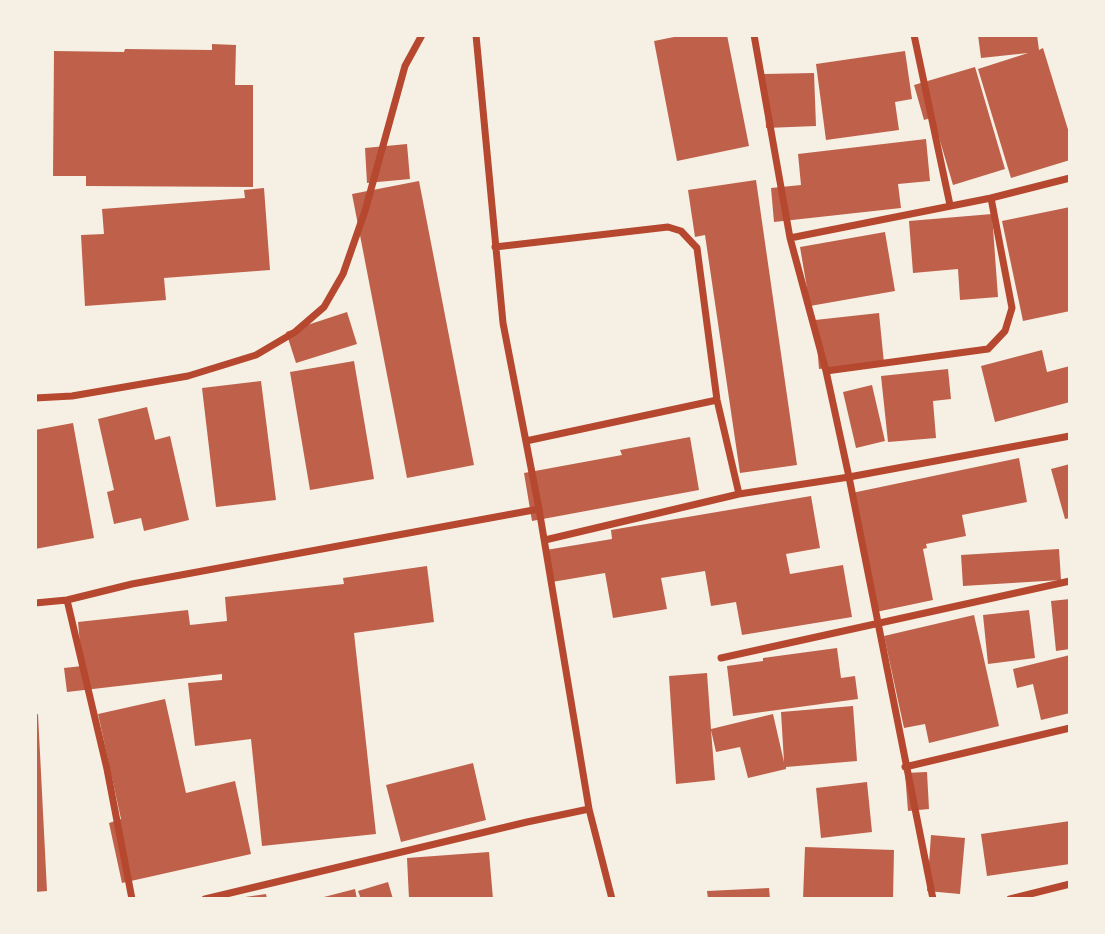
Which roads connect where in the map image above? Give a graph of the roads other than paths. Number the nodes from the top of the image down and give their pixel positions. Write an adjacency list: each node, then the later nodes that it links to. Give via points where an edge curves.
1 (422, 35): 11 (street, via 405,66 343,274 324,307 295,332 256,355 188,376)
2 (476, 35): 9 (street)
3 (754, 35): 8 (street)
4 (914, 35): 7 (street)
5 (1070, 178): 6 (street)
6 (991, 198): 7 (street); 10 (street, via 1012,308 1005,331 988,349)
7 (950, 205): 8 (street)
8 (790, 238): 10 (street)
9 (495, 247): 12 (street, via 668,227 681,231 697,248); 14 (street, via 503,323)
10 (826, 371): 15 (street)
11 (35, 398)
12 (717, 400): 14 (street); 16 (street)
13 (1070, 436): 15 (street)
14 (526, 441): 17 (street)
15 (849, 477): 16 (street); 22 (street)
16 (739, 495): 18 (street)
17 (539, 509): 18 (street); 20 (street)
18 (544, 540): 26 (street)
19 (1070, 581): 22 (street)
20 (67, 600): 21 (street); 28 (street)
21 (35, 603)
22 (878, 623): 23 (street); 25 (street)
23 (721, 658)
24 (1070, 728): 25 (street)
25 (905, 767): 31 (street)
26 (589, 810): 29 (street); 30 (street)
27 (1070, 884): 32 (street)
28 (132, 899)
29 (205, 899)
30 (612, 899)
31 (933, 899)
32 (1010, 899)

